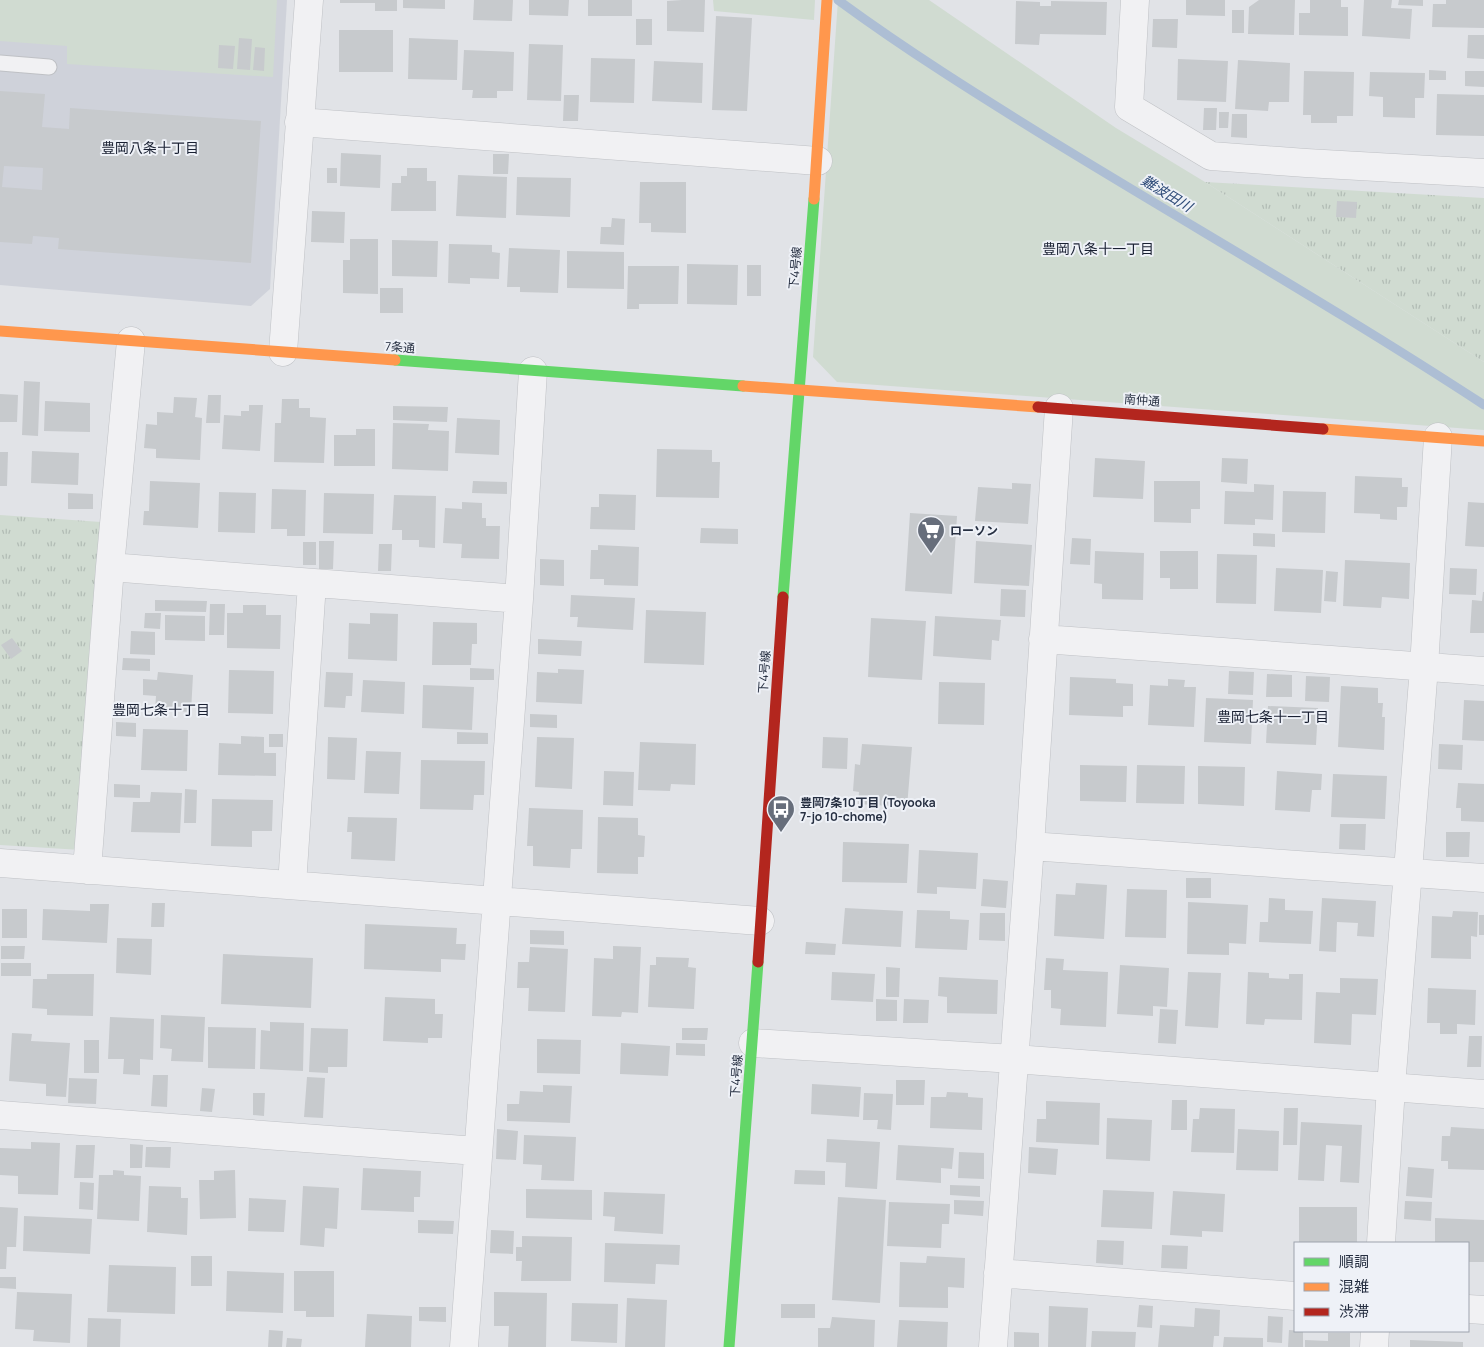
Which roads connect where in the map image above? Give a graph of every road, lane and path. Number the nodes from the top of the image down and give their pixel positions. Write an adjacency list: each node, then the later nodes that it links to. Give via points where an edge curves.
1 (309, 0): 6 (street)
2 (827, 0): 7 (street, 下4号線)
3 (1135, 0): 8 (street, via 1129,107 1211,156)
4 (0, 63): 5 (lane)
5 (49, 67)
6 (299, 122): 7 (street); 11 (street)
7 (818, 161): 13 (street, 下4号線)
8 (1484, 173)
9 (0, 331): 10 (street, 7条通)
10 (131, 341): 11 (street, 7条通); 17 (street)
11 (283, 352): 12 (street, 7条通)
12 (533, 371): 13 (street, 7条通); 19 (street)
13 (798, 390): 14 (street, 南仲通); 30 (street, 下4号線)
14 (1059, 408): 15 (street, 南仲通); 20 (street)
15 (1438, 437): 16 (street, 南仲通); 21 (street)
16 (1484, 441)
17 (110, 567): 18 (street); 25 (street)
18 (312, 583): 19 (street); 28 (street)
19 (518, 599): 29 (street)
20 (1043, 639): 21 (street); 23 (street)
21 (1424, 667): 22 (street); 26 (street)
22 (1484, 671)
23 (1030, 846): 26 (street); 32 (street)
24 (0, 863): 25 (street)
25 (87, 870): 28 (street)
26 (1409, 873): 27 (street); 33 (street)
27 (1484, 878)
28 (292, 885): 29 (street)
29 (496, 901): 30 (street); 36 (street)
30 (760, 921): 31 (street, 下4号線)
31 (752, 1043): 32 (street); 44 (street, 下4号線)
32 (1014, 1058): 33 (street); 38 (street)
33 (1391, 1087): 34 (street); 37 (street)
34 (1484, 1094)
35 (0, 1115): 36 (street)
36 (478, 1151): 43 (street)
37 (1381, 1242)
38 (998, 1273): 39 (street); 45 (street)
39 (1294, 1296)
40 (1469, 1309): 41 (street)
41 (1484, 1310)
42 (1375, 1332): 46 (street)
43 (464, 1347)
44 (729, 1347)
45 (993, 1347)
46 (1374, 1347)

